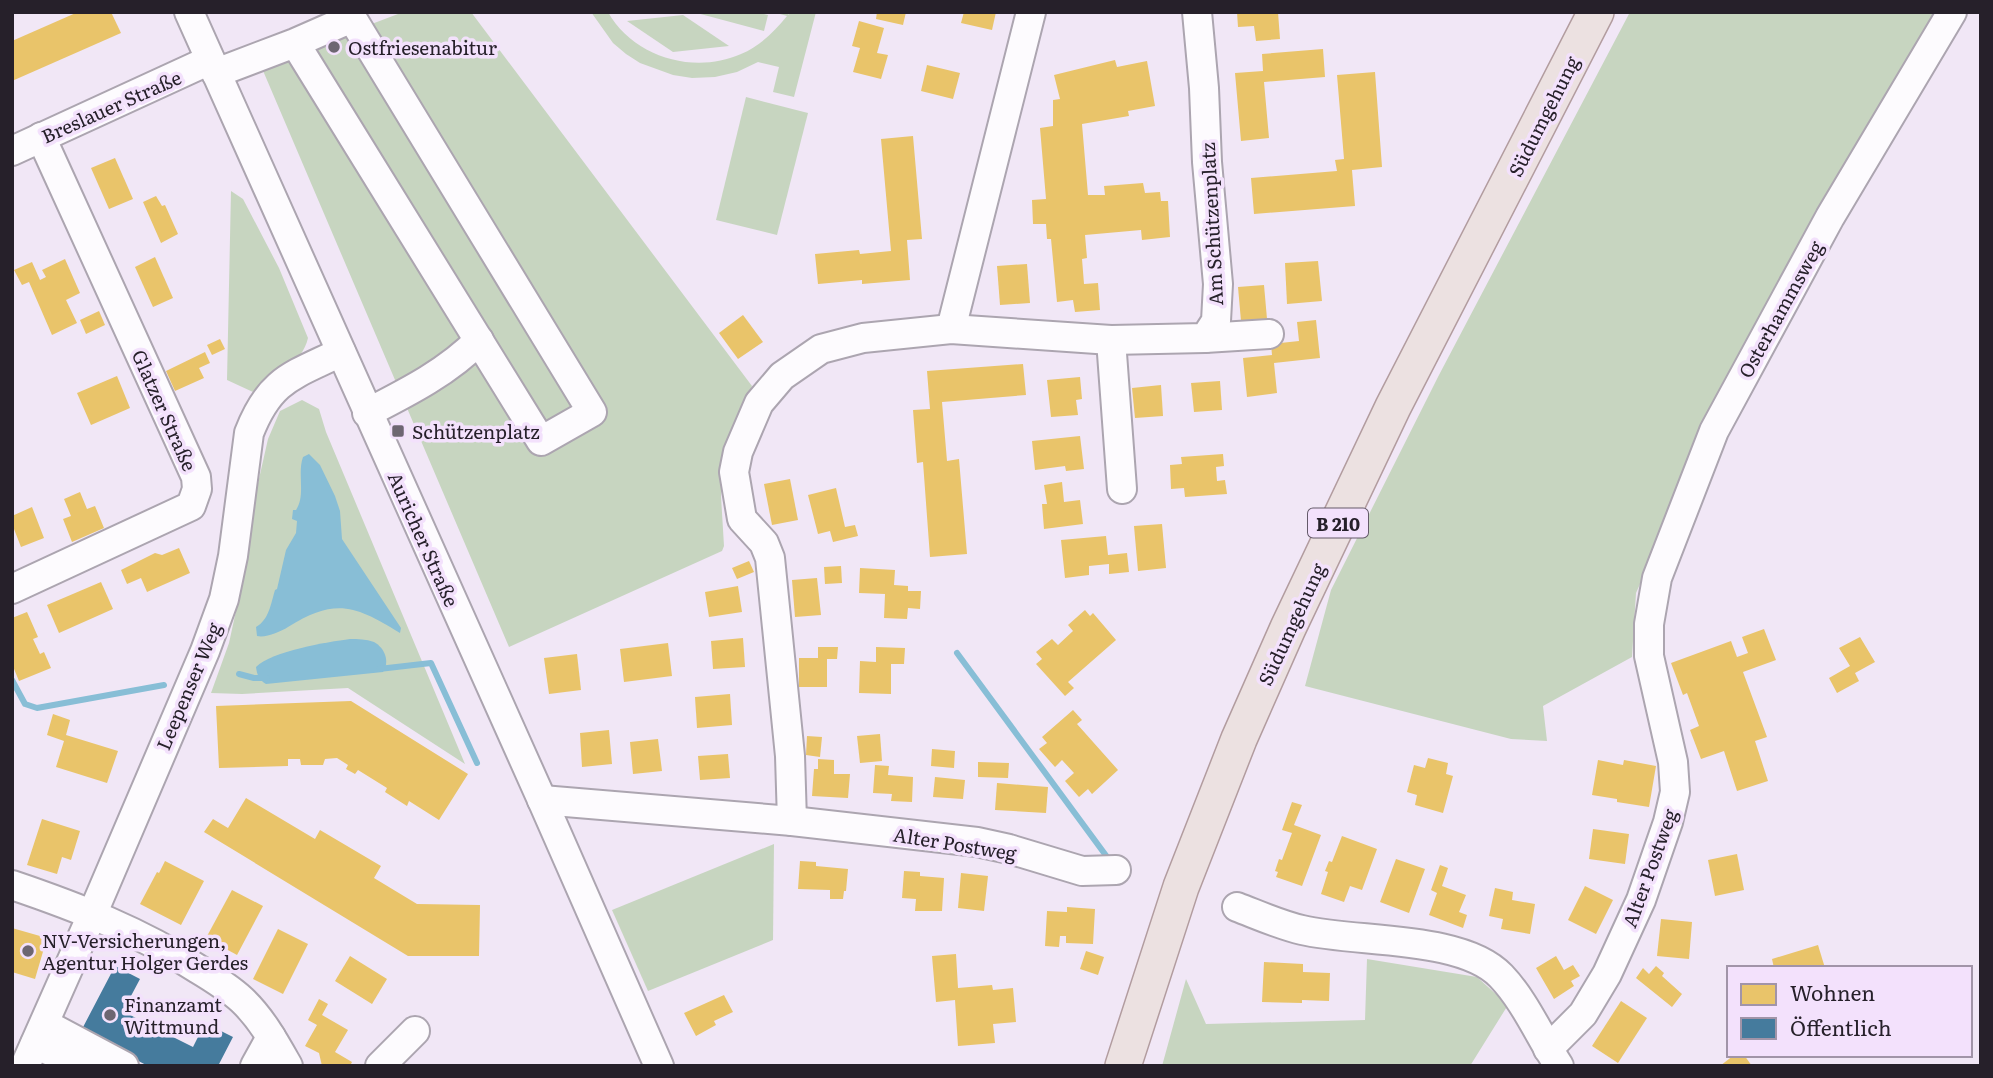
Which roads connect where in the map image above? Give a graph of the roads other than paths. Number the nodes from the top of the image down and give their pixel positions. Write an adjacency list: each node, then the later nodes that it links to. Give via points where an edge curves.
1 (189, 12): 7 (street, Auricher Straße)
2 (1031, 12): 10 (street)
3 (1197, 12): 12 (street, Am Schützenplatz, via 1218,284 1216,321)
4 (1596, 12): 36 (main road, Südumgehung / B 210, via 1393,407 1288,628 1181,887)
5 (1952, 12): 19 (street, Osterhammsweg, via 1830,217 1714,431 1657,578)
6 (295, 43): 7 (street, Breslauer Straße); 14 (street); 14 (street, Breslauer Straße, via 352,18 592,412 541,441)
7 (213, 67): 8 (street, Breslauer Straße); 15 (street, Auricher Straße)
8 (41, 137): 9 (street, Breslauer Straße); 18 (street, Glatzer Straße, via 196,477 197,489 191,506)
9 (12, 151)
10 (951, 329): 13 (street); 21 (street, via 863,338 821,349 782,376 759,403 738,452 734,472 742,519 764,543 770,558)
11 (1269, 334): 12 (street)
12 (1205, 338): 13 (street)
13 (1111, 340): 17 (street)
14 (479, 341): 16 (street, via 418,385)
15 (341, 352): 16 (street, Auricher Straße); 25 (street, Leepenser Weg, via 281,382 256,416 249,433 223,600)
16 (367, 413): 20 (street, Auricher Straße)
17 (1122, 489)
18 (12, 589)
19 (1649, 624): 29 (street, Alter Postweg, via 1649,656 1675,792 1641,900 1607,974)
20 (542, 800): 21 (street, Alter Postweg); 35 (street, Auricher Straße)
21 (792, 821): 22 (street, Alter Postweg, via 977,842 1082,871)
22 (1116, 870)
23 (12, 885): 25 (street)
24 (1237, 906): 29 (street, Alter Postweg, via 1302,930 1424,946 1484,962 1502,976)
25 (92, 915): 27 (street, via 142,936 221,984 242,1000); 28 (street, Leepenser Weg)
26 (415, 1031): 34 (street)
27 (271, 1037): 32 (street); 33 (street)
28 (35, 1045): 30 (street); 31 (street)
29 (1553, 1057)
30 (83, 1066)
31 (124, 1066)
32 (255, 1066)
33 (288, 1066)
34 (380, 1066)
35 (659, 1066)
36 (1123, 1066)

